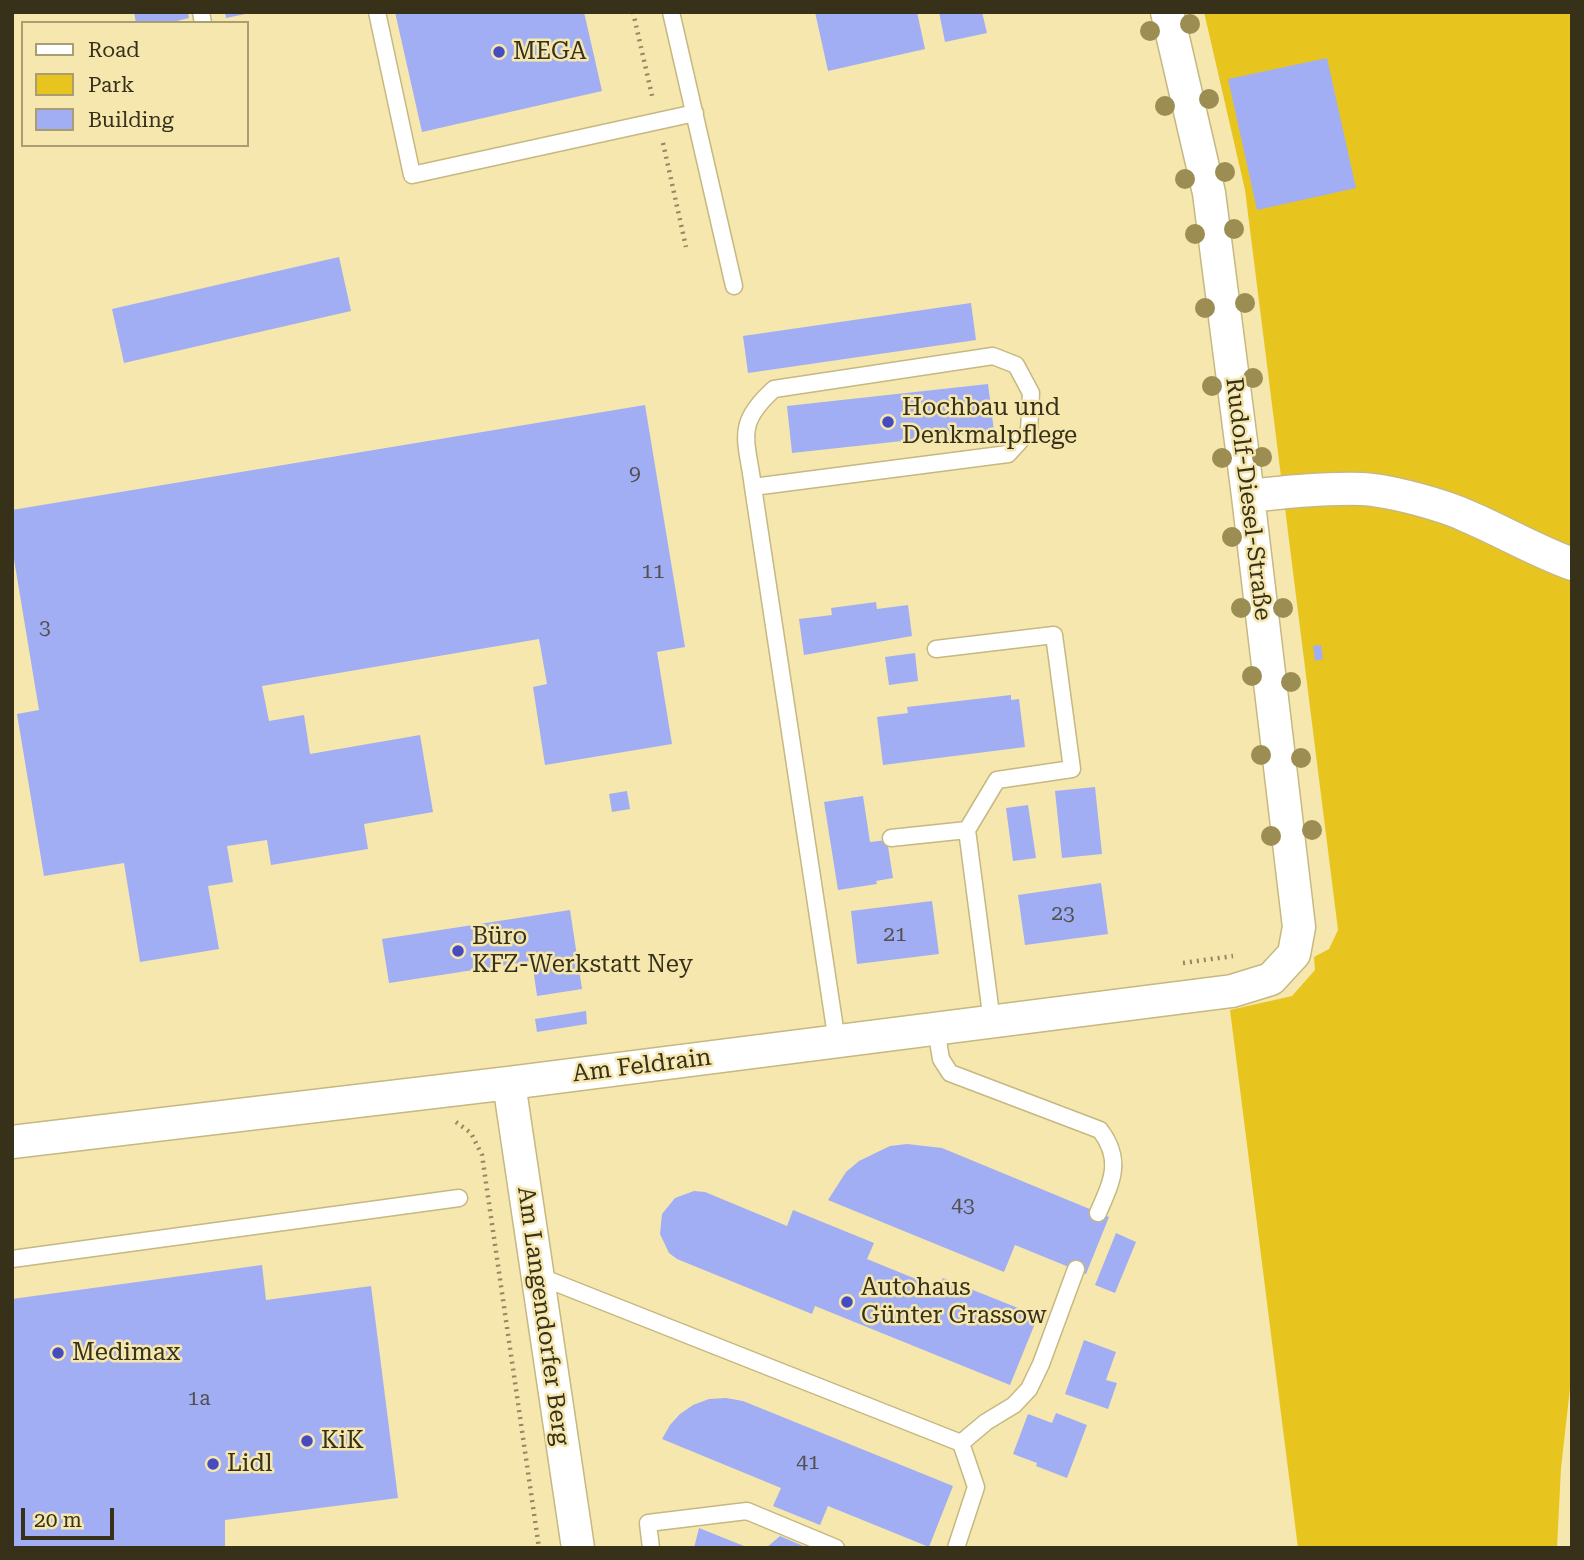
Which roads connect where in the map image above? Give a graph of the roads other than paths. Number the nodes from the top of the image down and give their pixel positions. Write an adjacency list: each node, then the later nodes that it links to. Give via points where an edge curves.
1 (377, 12): 4 (lane, via 412,175)
2 (671, 12): 4 (lane)
3 (1167, 12): 7 (street, Rudolf-Diesel-Straße, via 1209,193)
4 (695, 113): 5 (lane)
5 (734, 286)
6 (753, 487): 6 (lane, via 745,427 755,406 774,389 993,356 1016,365 1031,393 1029,432 1008,454); 15 (lane)
7 (1248, 496): 8 (street, via 1364,489 1422,501 1468,516); 12 (street, Rudolf-Diesel-Straße, via 1299,927 1294,954)
8 (1572, 564)
9 (936, 649): 10 (lane, via 1054,635 1072,769 997,780)
10 (967, 830): 11 (lane); 13 (lane)
11 (891, 838)
12 (1271, 979): 13 (street, Am Feldrain, via 1231,992)
13 (992, 1022): 14 (street, Am Feldrain)
14 (936, 1029): 15 (street, Am Feldrain); 19 (lane, via 941,1059 950,1073 1100,1130 1112,1146 1113,1179)
15 (837, 1042): 16 (street, Am Feldrain)
16 (509, 1083): 17 (street, Am Feldrain); 22 (street, Am Langendorfer Berg)
17 (12, 1142)
18 (458, 1198): 20 (lane)
19 (1098, 1213)
20 (12, 1259)
21 (1076, 1269): 23 (lane, via 1029,1389)
22 (536, 1275): 23 (lane); 24 (street, Am Langendorfer Berg)
23 (961, 1443): 27 (lane, via 976,1487)
24 (578, 1548)
25 (651, 1548): 26 (lane, via 648,1523 747,1511)
26 (836, 1548)
27 (956, 1548)

